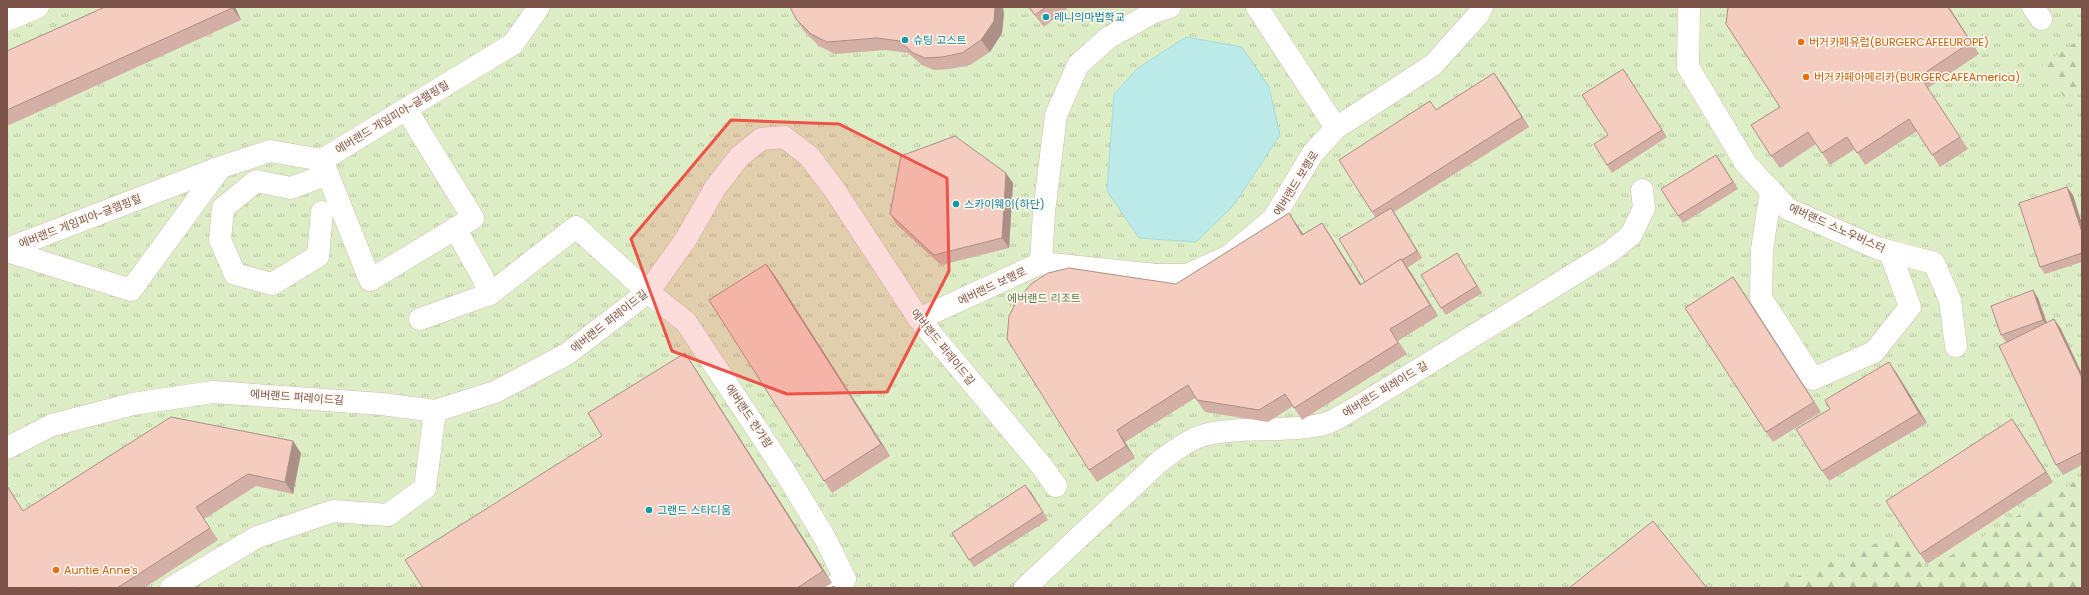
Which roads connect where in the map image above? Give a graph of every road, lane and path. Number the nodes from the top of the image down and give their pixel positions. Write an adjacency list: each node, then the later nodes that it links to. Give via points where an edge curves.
1 (38, 7): 7 (street)
2 (539, 7): 8 (street, 에버랜드 게임피아~글램핑힐, via 513,44)
3 (1170, 7): 18 (street, via 1154,12 1108,38 1078,65 1056,115 1044,212)
4 (1257, 7): 9 (street)
5 (1482, 7): 9 (street, 에버랜드 보행로, via 1478,15 1433,65)
6 (1683, 9): 13 (street, 에버랜드 스노우버스터, via 1688,66 1746,164)
7 (7, 20)
8 (406, 109): 11 (street, 에버랜드 게임피아~글램핑힐); 15 (street, via 472,218)
9 (1336, 128): 18 (street, 에버랜드 보행로, via 1313,153 1273,219 1229,256 1187,275 1156,275)
10 (221, 167): 11 (street, 에버랜드 게임피아~글램핑힐, via 270,151); 16 (street, 에버랜드 게임피아~글램핑힐); 16 (street, 에버랜드 게임피아~글램핑힐, via 131,290)
11 (325, 167): 14 (street, via 291,188 256,181 223,208 220,240 235,274 272,284 318,256); 15 (street, via 370,280)
12 (1642, 190): 29 (street, 에버랜드 퍼레이드 길, via 1644,208 1631,235 1610,252 1322,425 1217,433 1198,438 1180,447 1159,462)
13 (1771, 190): 17 (street, 에버랜드 스노우버스터, via 1788,209); 17 (street, via 1762,250 1760,298 1814,379 1874,352 1910,307)
14 (322, 212)
15 (455, 228): 20 (street)
16 (7, 250)
17 (1890, 252): 23 (street, 에버랜드 스노우버스터, via 1934,263 1950,300)
18 (1041, 263): 21 (street, 에버랜드 보행로)
19 (648, 292): 20 (street, 에버랜드 한가람, via 576,227); 21 (street, 에버랜드 퍼레이드길, via 686,239 715,188 740,156 762,139 784,137 809,156 834,189); 24 (street, 에버랜드 퍼레이드길, via 567,354 495,392); 28 (street, 에버랜드 한가람, via 686,322 782,467 825,538 845,579)
20 (490, 294): 22 (street)
21 (919, 319): 26 (street, 에버랜드 퍼레이드길)
22 (420, 320)
23 (1956, 346)
24 (435, 412): 25 (street, 에버랜드 퍼레이드길, via 382,404 213,392 133,404 52,425); 27 (street, via 425,488 388,515 333,512 257,536)
25 (7, 448)
26 (1056, 486)
27 (171, 588)
28 (831, 588)
29 (1024, 588)

